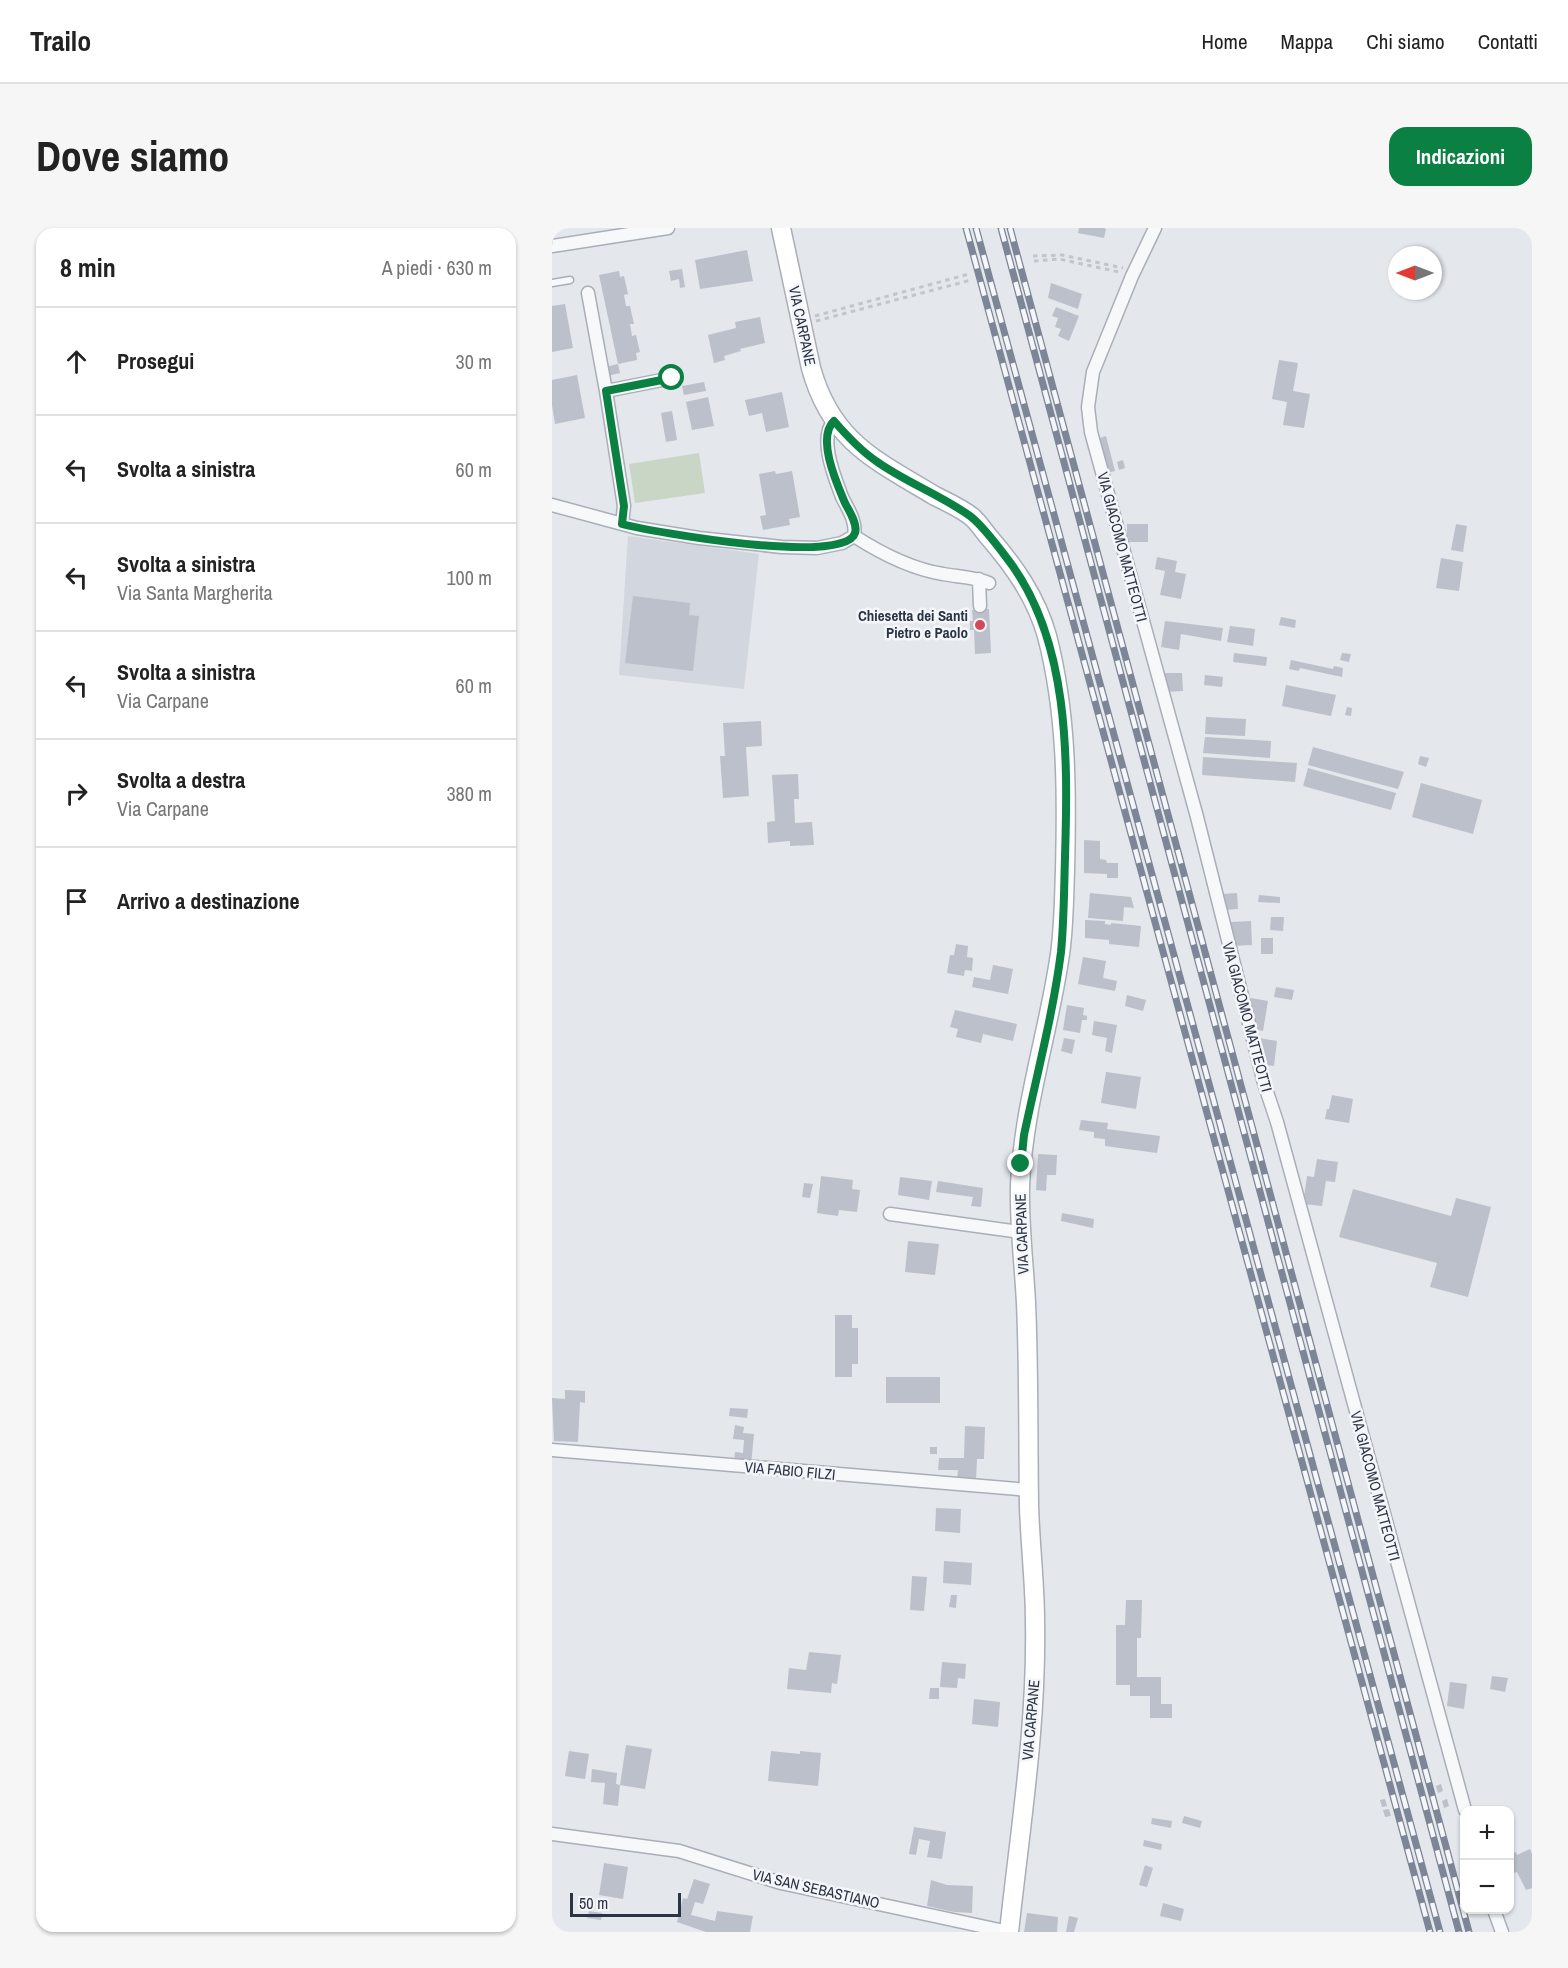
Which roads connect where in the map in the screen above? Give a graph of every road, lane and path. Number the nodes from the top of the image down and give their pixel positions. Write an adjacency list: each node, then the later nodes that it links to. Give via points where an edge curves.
1 (666, 228): 4 (street)
2 (781, 228): 16 (street, VIA CARPANE, via 815,384)
3 (1155, 228): 25 (street, VIA GIACOMO MATTEOTTI, via 1093,372 1088,394 1090,432)
4 (552, 246)
5 (1033, 256): 7 (path, via 1062,255)
6 (1034, 261): 8 (path, via 1059,259)
7 (1115, 266)
8 (1125, 273)
9 (969, 274): 11 (path, via 811,317 812,323)
10 (570, 280): 12 (lane)
11 (971, 280)
12 (552, 283)
13 (588, 293): 15 (street)
14 (672, 378): 15 (street)
15 (606, 391): 18 (street, via 624,506)
16 (834, 421): 19 (street, via 827,431 828,456 853,520); 22 (street, VIA CARPANE, via 877,462 972,517 1025,584 1046,635 1060,698 1065,753 1063,930 1024,1135)
17 (552, 506): 18 (street)
18 (622, 524): 19 (street, via 782,547 817,548)
19 (854, 536): 20 (street, via 905,564 984,581)
20 (980, 606)
21 (890, 1214): 22 (street)
22 (1020, 1232): 24 (street, VIA CARPANE, via 1026,1302)
23 (552, 1450): 24 (street, VIA FABIO FILZI)
24 (1029, 1490): 28 (street, VIA CARPANE, via 1035,1677)
25 (1464, 1806)
26 (552, 1834): 28 (street, VIA SAN SEBASTIANO, via 679,1851 781,1883)
27 (1495, 1914): 29 (street)
28 (1009, 1932)
29 (1502, 1932)

